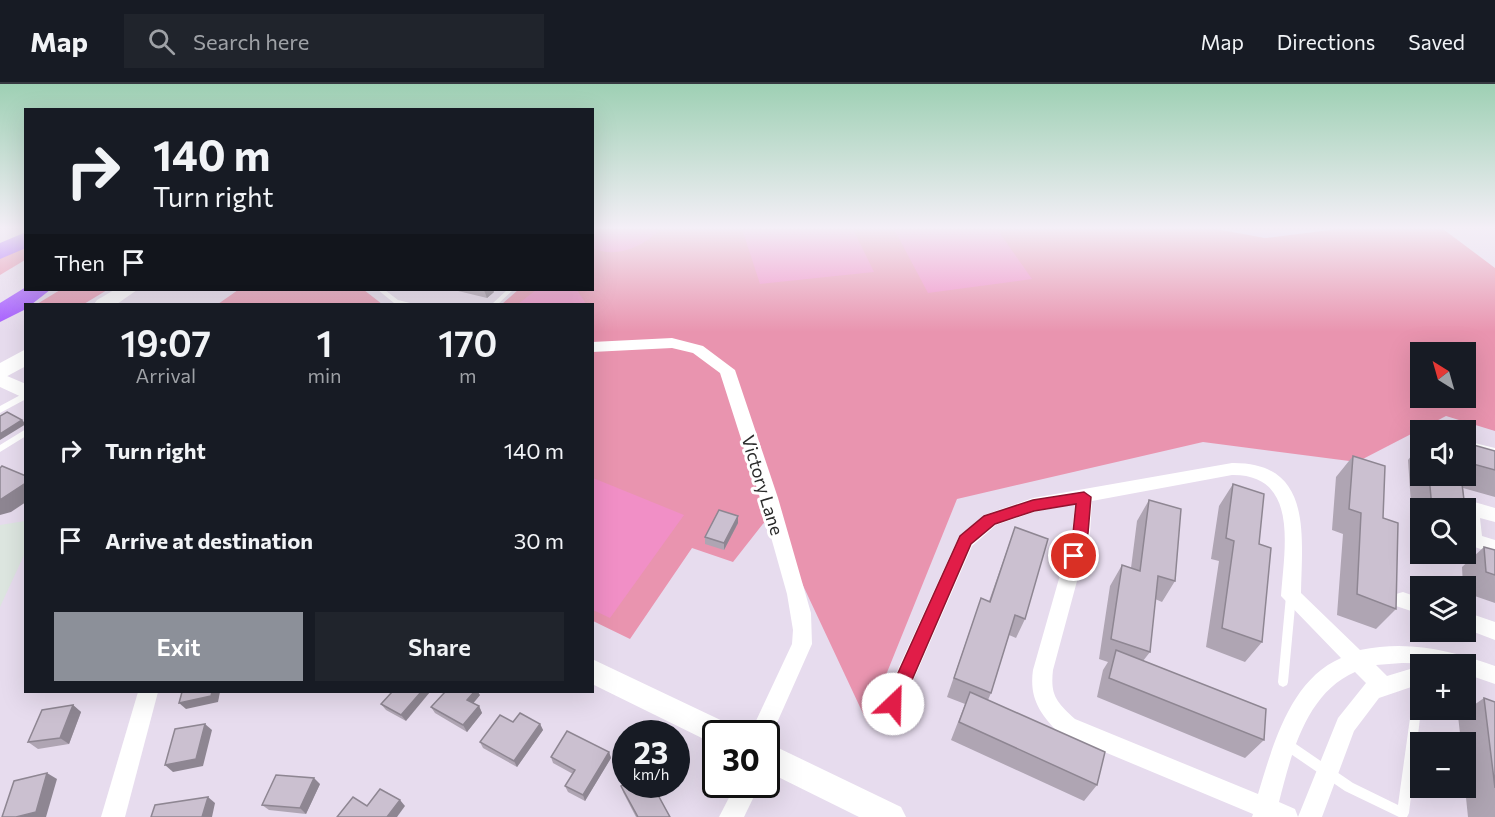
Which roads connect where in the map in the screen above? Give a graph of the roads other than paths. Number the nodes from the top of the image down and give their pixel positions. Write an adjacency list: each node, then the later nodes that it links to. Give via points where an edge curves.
1 (24, 277): 9 (highway)
2 (36, 291): 9 (highway)
3 (125, 291): 6 (main road)
4 (382, 291): 7 (lane)
5 (509, 291): 8 (lane)
6 (106, 303)
7 (402, 303)
8 (496, 303)
9 (3, 305)
10 (594, 347): 38 (street, Victory Lane, via 672,343 698,349 727,370 769,498 803,630 802,644)
11 (24, 357): 12 (main road)
12 (0, 373)
13 (0, 379): 14 (street)
14 (24, 392)
15 (24, 394): 16 (lane)
16 (0, 410)
17 (24, 433): 18 (lane)
18 (0, 449)
19 (1476, 449): 20 (street)
20 (1495, 454)
21 (1084, 497): 24 (street, via 1232,469 1259,471 1281,487 1291,504); 37 (street, via 1033,505 990,520 965,541); 45 (street, via 1081,533 1040,686 1046,706 1067,726)
22 (1495, 515): 23 (street, via 1471,508 1473,541)
23 (1495, 547)
24 (1291, 596): 28 (street); 34 (lane)
25 (1476, 624): 26 (street)
26 (1495, 631)
27 (1410, 655): 28 (street, via 1379,654)
28 (1356, 660): 35 (street); 41 (street, via 1310,695)
29 (1476, 668): 32 (street)
30 (594, 672): 40 (street)
31 (1476, 673): 32 (street)
32 (1495, 674)
33 (1410, 678): 35 (street)
34 (1283, 682)
35 (1383, 686): 43 (street, via 1372,691 1346,725)
36 (148, 693): 46 (street)
37 (893, 704)
38 (767, 720)
39 (1415, 720): 43 (lane, via 1403,813 1349,787)
40 (702, 725)
41 (1286, 744): 43 (lane); 45 (street)
42 (780, 763): 48 (street)
43 (1328, 772): 50 (street)
44 (741, 798): 47 (street)
45 (1265, 813): 49 (street)
46 (113, 817)
47 (731, 817)
48 (891, 817)
49 (1287, 817)
50 (1310, 817)

